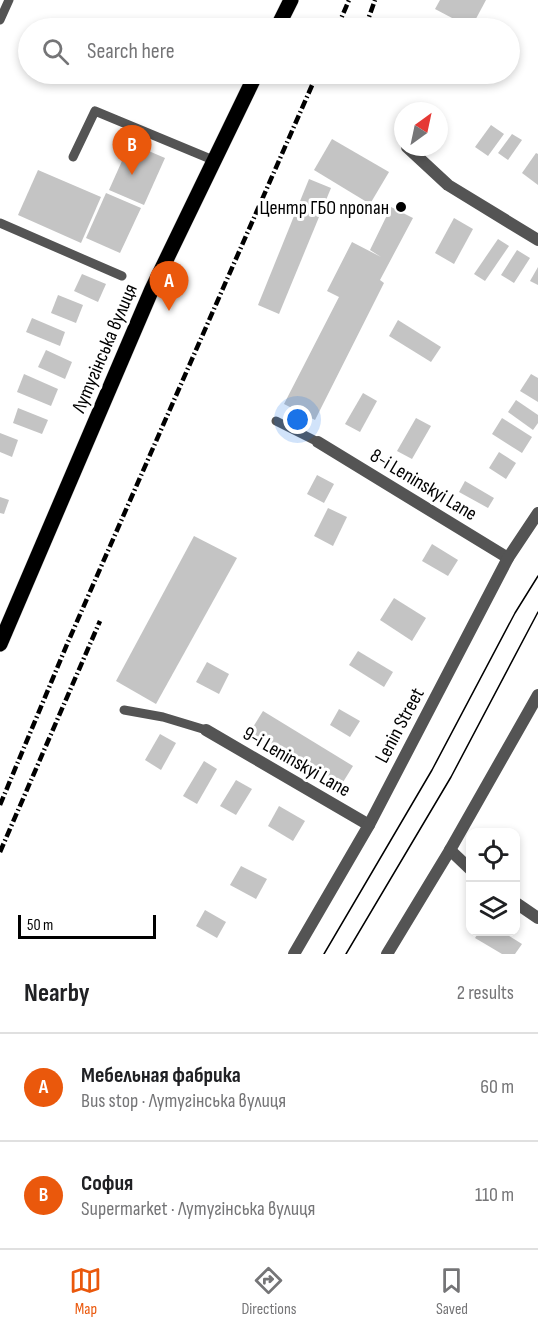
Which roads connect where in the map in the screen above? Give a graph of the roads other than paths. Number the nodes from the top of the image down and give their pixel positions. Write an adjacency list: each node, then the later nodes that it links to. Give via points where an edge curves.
1 (9, 0): 4 (lane)
2 (291, 0): 3 (main road)
3 (282, 18)
4 (0, 20)
5 (251, 84): 8 (main road, Лутугінська вулиця)
6 (417, 156): 10 (street, via 448,185)
7 (73, 157): 8 (lane, via 95,111)
8 (213, 160): 16 (main road, Лутугінська вулиця, via 152,289)
9 (0, 223): 11 (lane)
10 (538, 240)
11 (122, 276)
12 (276, 421): 13 (lane)
13 (318, 442): 15 (street, 8-i Leninskyi Lane)
14 (538, 513): 15 (street, Lenin Street)
15 (508, 558): 20 (street, Lenin Street)
16 (0, 644)
17 (538, 694): 21 (street)
18 (124, 710): 19 (lane)
19 (206, 730): 20 (street, 9-i Leninskyi Lane)
20 (369, 825): 25 (street, Lenin Street)
21 (450, 850): 22 (street); 26 (street)
22 (466, 864)
23 (520, 906): 24 (street)
24 (538, 918)
25 (294, 954)
26 (387, 954)

